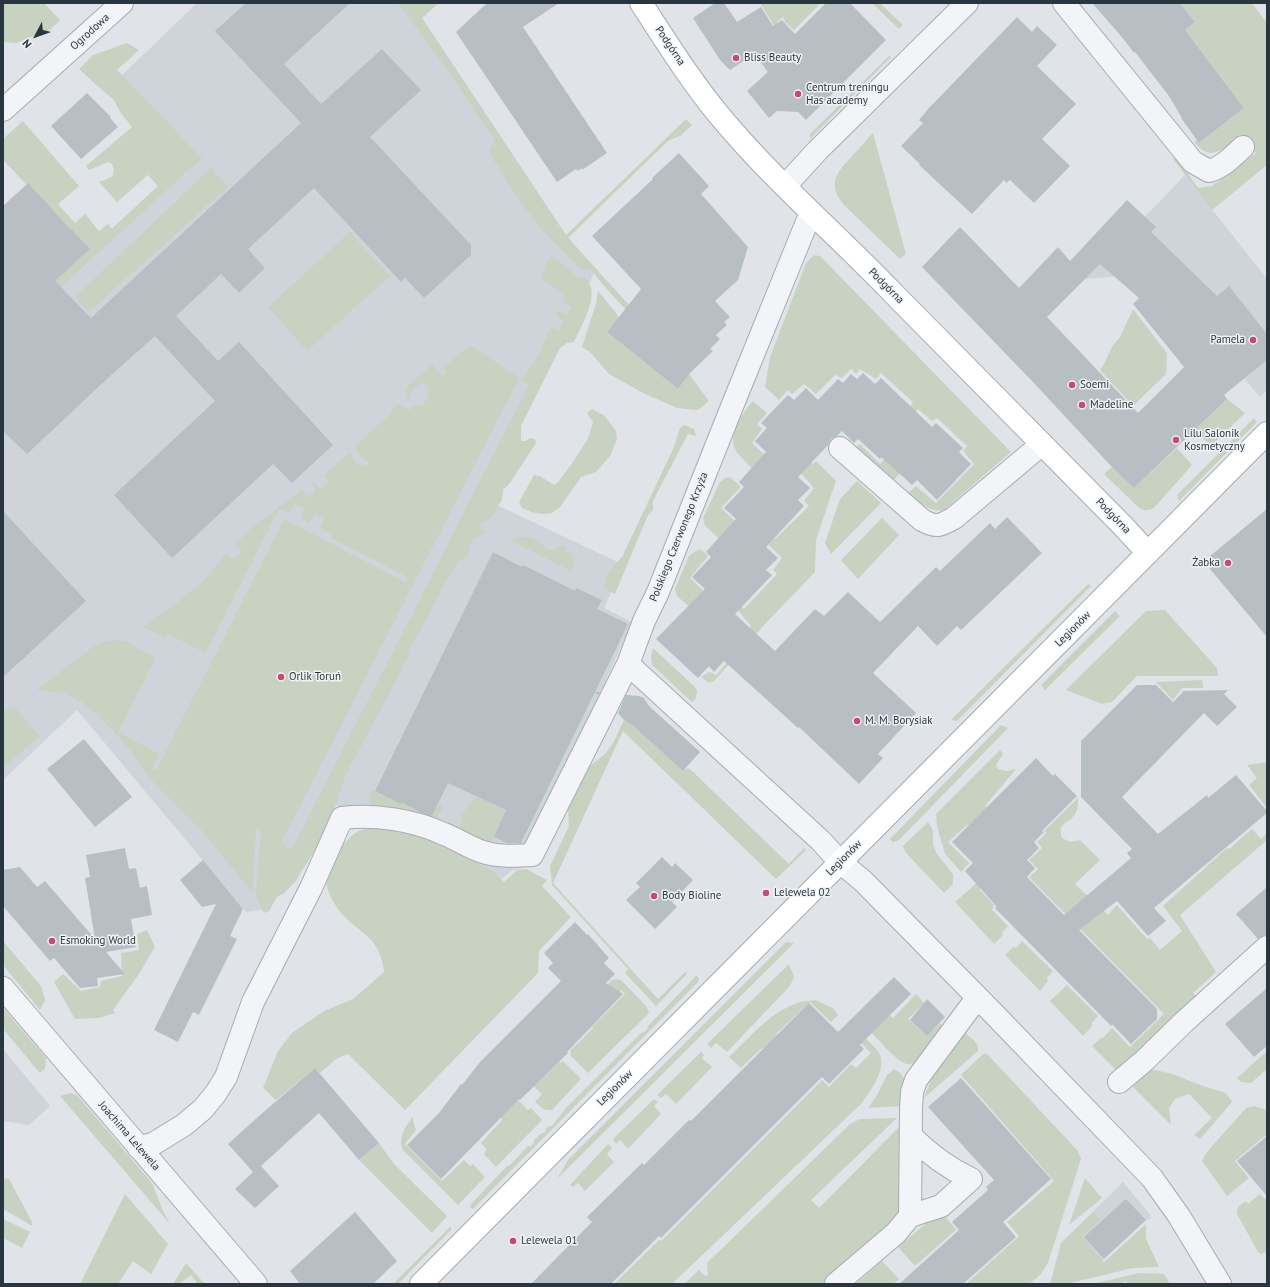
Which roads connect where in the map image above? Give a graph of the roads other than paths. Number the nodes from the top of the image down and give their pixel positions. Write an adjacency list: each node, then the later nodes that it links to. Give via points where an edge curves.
1 (122, 3): 5 (street, Ogrodowa)
2 (641, 3): 7 (street, Podgórna, via 718,114)
3 (967, 3): 7 (street, via 816,151)
4 (1064, 3): 6 (street, via 1193,162 1209,171 1217,169)
5 (3, 110)
6 (1243, 147)
7 (785, 186): 8 (street, Podgórna)
8 (811, 212): 10 (street, Podgórna); 13 (street, Polskiego Czerwonego Krzyża)
9 (1267, 433): 12 (street, Legionów)
10 (1042, 444): 11 (street, via 954,518 938,525 931,525 922,520); 12 (street, Podgórna)
11 (840, 448)
12 (1148, 553): 14 (street, Legionów)
13 (628, 664): 14 (street, via 822,840); 20 (street, Polskiego Czerwonego Krzyża, via 532,855 506,856 483,852 418,824 373,816 342,818 311,888 253,1002 226,1077 203,1109 184,1125 153,1144)
14 (840, 862): 17 (street, via 863,881); 23 (street, Legionów)
15 (1267, 947): 18 (street)
16 (3, 988): 20 (street, Joachima Lelewela)
17 (978, 998): 19 (street, via 916,1080 912,1092); 25 (street, via 1152,1178 1179,1216)
18 (1119, 1082)
19 (911, 1136): 21 (street); 21 (street, via 942,1163 971,1179 941,1206)
20 (138, 1147): 22 (street, Joachima Lelewela)
21 (910, 1216): 24 (street, via 896,1233)
22 (256, 1284)
23 (421, 1284)
24 (836, 1284)
25 (1220, 1284)

